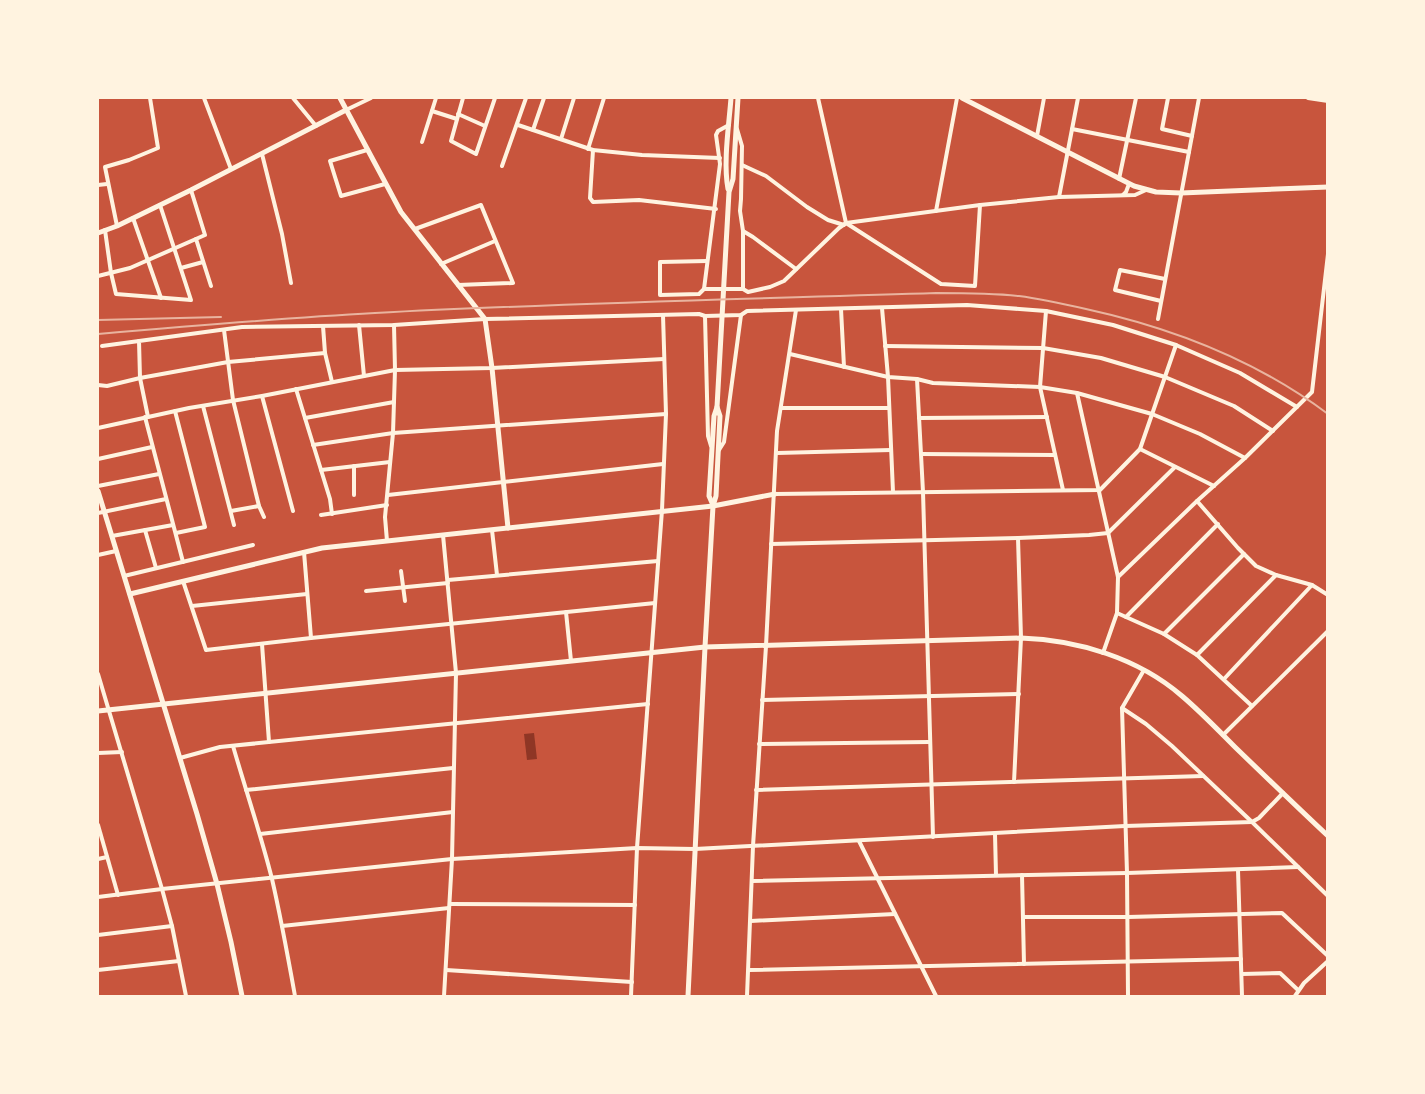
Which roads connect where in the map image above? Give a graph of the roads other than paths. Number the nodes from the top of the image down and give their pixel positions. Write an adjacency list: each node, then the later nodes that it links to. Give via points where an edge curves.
1 (150, 98): 51 (street, via 158,148 104,166)
2 (204, 98): 49 (street)
3 (293, 98): 30 (street)
4 (340, 98): 25 (street)
5 (371, 98): 25 (street)
6 (436, 98): 26 (street)
7 (463, 98): 27 (street)
8 (495, 98): 31 (street)
9 (526, 98): 28 (street)
10 (544, 98): 34 (street)
11 (574, 98): 37 (street)
12 (604, 98): 40 (street)
13 (731, 98): 29 (street)
14 (738, 98): 32 (street)
15 (818, 98): 67 (street)
16 (957, 98): 65 (street)
17 (962, 98): 35 (street)
18 (1044, 98): 35 (street)
19 (1078, 98): 33 (street)
20 (1136, 98): 38 (street)
21 (1168, 98): 36 (street, via 1162,129)
22 (1199, 98): 36 (street)
23 (1308, 98): 24 (street)
24 (1328, 101)
25 (346, 110): 30 (street); 41 (street)
26 (432, 111): 27 (street); 39 (street)
27 (458, 117): 31 (street); 31 (street, via 451,141 476,154)
28 (518, 125): 34 (street); 48 (street)
29 (730, 125): 46 (street, via 716,135); 58 (street)
30 (316, 126): 45 (street)
31 (485, 126)
32 (737, 127): 47 (street); 58 (street)
33 (1072, 129): 38 (street); 43 (street)
34 (533, 130): 37 (street)
35 (1037, 136): 43 (street)
36 (1192, 136): 44 (street)
37 (561, 139): 40 (street)
38 (1127, 140): 44 (street); 50 (street)
39 (422, 142)
40 (588, 148): 42 (street)
41 (368, 150): 52 (street); 52 (street, via 330,160 342,196)
42 (593, 150): 46 (street); 64 (street, via 590,198 593,202 639,200)
43 (1068, 151): 50 (street); 61 (street)
44 (1189, 152): 59 (street)
45 (262, 154): 49 (street); 86 (street)
46 (720, 158): 64 (street)
47 (742, 165): 67 (street, via 766,176 828,220); 71 (street)
48 (502, 166)
49 (231, 169): 56 (street)
50 (1119, 179): 53 (street)
51 (108, 184): 54 (street); 68 (street)
52 (386, 184): 69 (street)
53 (1129, 184): 57 (street); 60 (street)
54 (98, 185)
55 (1328, 187): 59 (street)
56 (191, 190): 62 (street); 73 (street, via 205,235)
57 (1146, 190): 59 (street); 60 (street, via 1135,195)
58 (729, 192): 149 (street, via 714,416)
59 (1181, 193): 85 (street)
60 (1123, 195): 61 (street)
61 (1059, 197): 63 (street)
62 (160, 205): 66 (street); 75 (street)
63 (980, 205): 65 (street); 67 (street, via 975,286 941,284)
64 (716, 209): 78 (street)
65 (936, 211): 67 (street)
66 (133, 218): 68 (street); 77 (street)
67 (845, 224): 82 (street)
68 (117, 226): 70 (street)
69 (414, 229): 74 (street, via 481,205); 80 (street)
70 (105, 230): 72 (street); 83 (street)
71 (742, 231): 82 (street); 89 (street)
72 (98, 233)
73 (196, 239): 75 (street); 79 (street)
74 (496, 240): 80 (street); 87 (street, via 513,283)
75 (175, 248): 77 (street); 81 (street)
76 (1328, 254): 132 (street, via 1312,392)
77 (148, 260): 83 (street); 91 (street)
78 (708, 261): 90 (street); 90 (street, via 660,262 660,295 699,294)
79 (203, 262): 81 (street); 88 (street)
80 (441, 264): 87 (street)
81 (181, 268): 91 (street, via 191,300)
82 (796, 269): 89 (street, via 784,281 770,287 748,292)
83 (111, 273): 84 (street); 91 (street, via 116,294)
84 (98, 276)
85 (1165, 279): 92 (street); 92 (street, via 1120,270 1115,290)
86 (291, 283)
87 (458, 285): 100 (street)
88 (211, 286)
89 (743, 288): 90 (street)
90 (704, 289)
91 (161, 298)
92 (1161, 301): 101 (street)
93 (882, 308): 94 (street); 96 (street, via 967,306); 109 (street)
94 (841, 309): 95 (street); 115 (street)
95 (796, 310): 98 (street, via 747,311); 112 (street)
96 (1046, 312): 107 (street, via 1113,325); 110 (street)
97 (662, 315): 99 (street); 100 (street); 113 (street)
98 (742, 315): 99 (street); 149 (street, via 724,442)
99 (705, 316): 149 (street, via 708,436)
100 (485, 319): 103 (street); 116 (street)
101 (1158, 320)
102 (359, 325): 103 (street); 104 (street); 118 (street)
103 (394, 325): 117 (street)
104 (323, 326): 105 (street); 111 (street)
105 (224, 330): 106 (street); 114 (street)
106 (139, 341): 108 (street); 121 (street)
107 (1176, 345): 120 (street); 132 (street, via 1240,373)
108 (102, 346)
109 (885, 346): 110 (street); 119 (street)
110 (1043, 348): 120 (street, via 1100,358); 125 (street)
111 (325, 353): 114 (street); 123 (street)
112 (790, 354): 115 (street); 133 (street)
113 (664, 359): 116 (street); 136 (street)
114 (228, 362): 121 (street); 129 (street)
115 (844, 367): 119 (street)
116 (492, 368): 117 (street); 142 (street)
117 (395, 370): 118 (street); 130 (street)
118 (364, 376): 123 (street)
119 (888, 377): 122 (street); 134 (street)
120 (1165, 377): 137 (street); 144 (street, via 1234,406)
121 (140, 378): 124 (street); 138 (street)
122 (917, 380): 125 (street); 141 (street)
123 (332, 382): 126 (street)
124 (98, 385)
125 (1040, 387): 127 (street); 139 (street)
126 (296, 390): 128 (street); 140 (street)
127 (1077, 393): 137 (street); 166 (street)
128 (262, 396): 129 (street); 181 (street)
129 (233, 400): 131 (street); 176 (street)
130 (394, 402): 140 (street); 145 (street)
131 (203, 406): 135 (street); 180 (street)
132 (1297, 407): 144 (street)
133 (782, 408): 134 (street); 151 (street)
134 (889, 408): 150 (street)
135 (175, 411): 138 (street); 193 (street, via 205,527)
136 (666, 414): 142 (street); 157 (street)
137 (1152, 414): 148 (street); 154 (street)
138 (146, 417): 143 (street); 147 (street)
139 (1047, 417): 141 (street); 153 (street)
140 (305, 418): 146 (street)
141 (919, 418): 152 (street)
142 (498, 425): 145 (street); 162 (street)
143 (98, 428)
144 (1273, 431): 154 (street)
145 (393, 433): 146 (street); 156 (street)
146 (313, 444): 160 (street)
147 (152, 447): 155 (street); 161 (street)
148 (1140, 449): 159 (street); 166 (street)
149 (715, 450): 177 (street, via 710,496)
150 (891, 450): 151 (street); 168 (street)
151 (777, 453): 170 (street)
152 (921, 454): 153 (street); 169 (street)
153 (1055, 455): 165 (street)
154 (1245, 458): 164 (street)
155 (98, 459)
156 (390, 462): 158 (street); 172 (street)
157 (663, 464): 162 (street); 178 (street)
158 (354, 466): 160 (street); 171 (street)
159 (1175, 467): 164 (street); 192 (street)
160 (321, 470): 183 (street)
161 (159, 474): 163 (street); 173 (street)
162 (504, 482): 172 (street); 189 (street)
163 (98, 486)
164 (1214, 486): 174 (street)
165 (1063, 490): 166 (street); 169 (street)
166 (1100, 490): 192 (street)
167 (98, 491): 179 (street)
168 (893, 492): 169 (street); 170 (street)
169 (923, 492): 197 (street)
170 (775, 494): 177 (street); 199 (street)
171 (354, 495)
172 (388, 495): 175 (street)
173 (166, 499): 179 (street); 187 (street)
174 (1197, 501): 186 (street); 212 (street)
175 (386, 505): 183 (street); 198 (street)
176 (259, 506): 180 (street); 185 (street)
177 (713, 506): 178 (street); 235 (street)
178 (662, 510): 189 (street); 205 (street)
179 (104, 511): 182 (street); 195 (street)
180 (231, 511): 188 (street)
181 (293, 511)
182 (98, 513)
183 (332, 514): 184 (street)
184 (321, 516)
185 (264, 517)
186 (1218, 524): 203 (street); 226 (street)
187 (173, 525): 190 (street); 193 (street)
188 (234, 525)
189 (508, 528): 191 (street)
190 (145, 530): 195 (street); 207 (street)
191 (492, 530): 194 (street); 209 (street)
192 (1108, 533): 196 (street); 212 (street)
193 (176, 534): 206 (street)
194 (443, 535): 198 (street); 214 (street)
195 (112, 536): 201 (street)
196 (1018, 538): 197 (street); 231 (street)
197 (924, 540): 199 (street); 232 (street)
198 (387, 541): 202 (street)
199 (772, 544): 234 (street)
200 (253, 545): 206 (street)
201 (116, 551): 204 (street); 211 (street)
202 (304, 552): 213 (street); 219 (street)
203 (1244, 554): 210 (street, via 1256,566); 229 (street)
204 (98, 555)
205 (658, 561): 209 (street); 222 (street)
206 (183, 562): 207 (street)
207 (156, 568): 211 (street)
208 (401, 571): 216 (street)
209 (497, 575): 214 (street)
210 (1276, 575): 215 (street); 238 (street)
211 (124, 576): 218 (street)
212 (1118, 578): 225 (street)
213 (184, 580): 218 (street); 223 (street)
214 (448, 581): 216 (street); 227 (street)
215 (1312, 585): 220 (street); 243 (street)
216 (403, 588): 217 (street); 221 (street)
217 (366, 591)
218 (130, 594): 248 (street)
219 (307, 594): 223 (street); 230 (street)
220 (1328, 595)
221 (405, 601)
222 (655, 603): 224 (street); 236 (street)
223 (192, 606): 233 (street, via 206,650)
224 (566, 612): 227 (street); 239 (street)
225 (1117, 613): 226 (street); 237 (street)
226 (1126, 617): 229 (street)
227 (452, 624): 230 (street); 242 (street)
228 (1328, 631): 250 (street)
229 (1164, 634): 238 (street)
230 (311, 638): 233 (street)
231 (1021, 638): 232 (street); 237 (street, via 1061,641); 245 (street)
232 (927, 641): 234 (street); 246 (street)
233 (262, 644): 244 (street)
234 (766, 646): 235 (street); 247 (street)
235 (704, 647): 236 (street); 282 (street)
236 (652, 653): 239 (street); 249 (street)
237 (1103, 653): 240 (street)
238 (1197, 654): 243 (street)
239 (571, 662): 242 (street)
240 (1144, 670): 251 (street); 255 (street, via 1181,695)
241 (98, 674): 252 (street)
242 (456, 674): 244 (street); 254 (street)
243 (1224, 679): 250 (street)
244 (265, 694): 248 (street); 256 (street)
245 (1019, 694): 246 (street); 266 (street)
246 (928, 697): 247 (street); 257 (street)
247 (762, 700): 258 (street)
248 (164, 704): 252 (street); 262 (street)
249 (648, 704): 254 (street); 281 (street)
250 (1252, 706): 255 (street)
251 (1122, 708): 264 (street, via 1146,724); 265 (street)
252 (109, 710): 253 (street); 260 (street)
253 (98, 711)
254 (456, 723): 256 (street); 263 (street)
255 (1223, 735): 270 (street)
256 (269, 742): 259 (street)
257 (929, 742): 258 (street); 267 (street)
258 (759, 744): 269 (street)
259 (233, 746): 262 (street); 268 (street)
260 (122, 752): 261 (street); 295 (street)
261 (98, 754)
262 (180, 758): 294 (street)
263 (453, 768): 268 (street); 271 (street)
264 (1203, 776): 265 (street); 272 (street)
265 (1123, 779): 266 (street); 274 (street)
266 (1014, 782): 267 (street)
267 (931, 785): 269 (street); 278 (street)
268 (246, 790): 275 (street)
269 (756, 790): 280 (street)
270 (1283, 793): 272 (street); 277 (street)
271 (453, 812): 275 (street); 285 (street)
272 (1252, 822): 274 (street); 286 (street)
273 (98, 825): 284 (street)
274 (1125, 826): 276 (street); 288 (street)
275 (260, 834): 291 (street)
276 (995, 834): 278 (street); 289 (street)
277 (1328, 836)
278 (932, 837): 279 (street)
279 (859, 841): 280 (street); 292 (street)
280 (753, 846): 282 (street); 293 (street)
281 (637, 848): 282 (street); 285 (street); 299 (street)
282 (695, 849): 327 (street)
283 (98, 858): 284 (street)
284 (107, 858): 296 (street)
285 (452, 859): 291 (street); 300 (street)
286 (1298, 867): 287 (street); 297 (street)
287 (1238, 870): 288 (street); 301 (street)
288 (1127, 873): 290 (street); 304 (street)
289 (996, 875): 290 (street); 292 (street)
290 (1022, 875): 303 (street)
291 (271, 878): 294 (street); 307 (street)
292 (876, 878): 293 (street); 302 (street)
293 (752, 881): 305 (street)
294 (217, 884): 295 (street); 323 (street)
295 (162, 889): 296 (street); 306 (street)
296 (118, 895): 298 (street)
297 (1328, 896)
298 (98, 897)
299 (635, 905): 300 (street); 320 (street)
300 (450, 906): 307 (street); 317 (street)
301 (1239, 913): 304 (street); 309 (street, via 1282,913); 310 (street)
302 (895, 914): 305 (street); 315 (street)
303 (1023, 917): 304 (street); 314 (street)
304 (1128, 917): 312 (street)
305 (751, 920): 318 (street)
306 (172, 926): 308 (street); 311 (street)
307 (282, 926): 324 (street)
308 (98, 934)
309 (1328, 956)
310 (1241, 959): 312 (street); 319 (street)
311 (179, 961): 316 (street); 322 (street)
312 (1128, 961): 314 (street); 330 (street)
313 (1328, 961): 321 (street)
314 (1024, 964): 315 (street)
315 (921, 966): 318 (street); 329 (street)
316 (98, 970)
317 (446, 970): 320 (street); 325 (street)
318 (749, 970): 328 (street)
319 (1242, 974): 321 (street, via 1280,973); 331 (street)
320 (632, 982): 326 (street)
321 (1298, 990): 332 (street)
322 (186, 996)
323 (242, 996)
324 (295, 996)
325 (444, 996)
326 (631, 996)
327 (688, 996)
328 (748, 996)
329 (936, 996)
330 (1128, 996)
331 (1242, 996)
332 (1295, 996)

